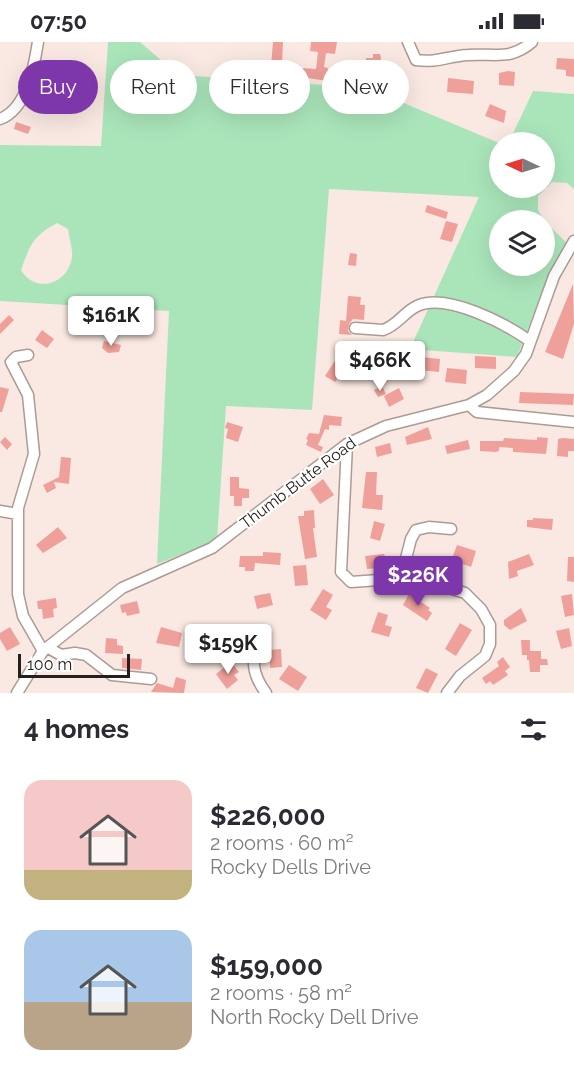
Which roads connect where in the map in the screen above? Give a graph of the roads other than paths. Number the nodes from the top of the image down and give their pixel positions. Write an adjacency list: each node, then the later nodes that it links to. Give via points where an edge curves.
1 (38, 42): 4 (street, via 32,81 8,116)
2 (408, 42): 3 (street, via 416,60 434,63 468,55 492,57 520,52)
3 (532, 42)
4 (0, 119)
5 (574, 241): 7 (street, Thumb Butte Road, via 554,276)
6 (355, 328): 7 (street, via 383,330 420,304 445,303 463,306)
7 (530, 341): 9 (street, Thumb Butte Road, via 514,371)
8 (28, 355): 13 (street, via 11,362 28,395 34,454)
9 (469, 405): 10 (street, via 477,412); 11 (street, Thumb Butte Road, via 386,426)
10 (574, 422)
11 (347, 444): 15 (street, via 340,572 351,582 360,583); 17 (street, Thumb Butte Road, via 212,548 122,588)
12 (0, 511): 13 (street)
13 (18, 514): 17 (street, via 18,594 23,616)
14 (451, 529): 15 (street, via 429,526 416,530)
15 (400, 578): 21 (street, via 465,593 490,625 490,644 485,656 460,676)
16 (260, 635): 20 (street, via 253,652 253,669)
17 (45, 649): 18 (street, via 61,655 86,655 112,675); 19 (street, Thumb Butte Road)
18 (151, 679)
19 (17, 693)
20 (266, 693)
21 (447, 693)

